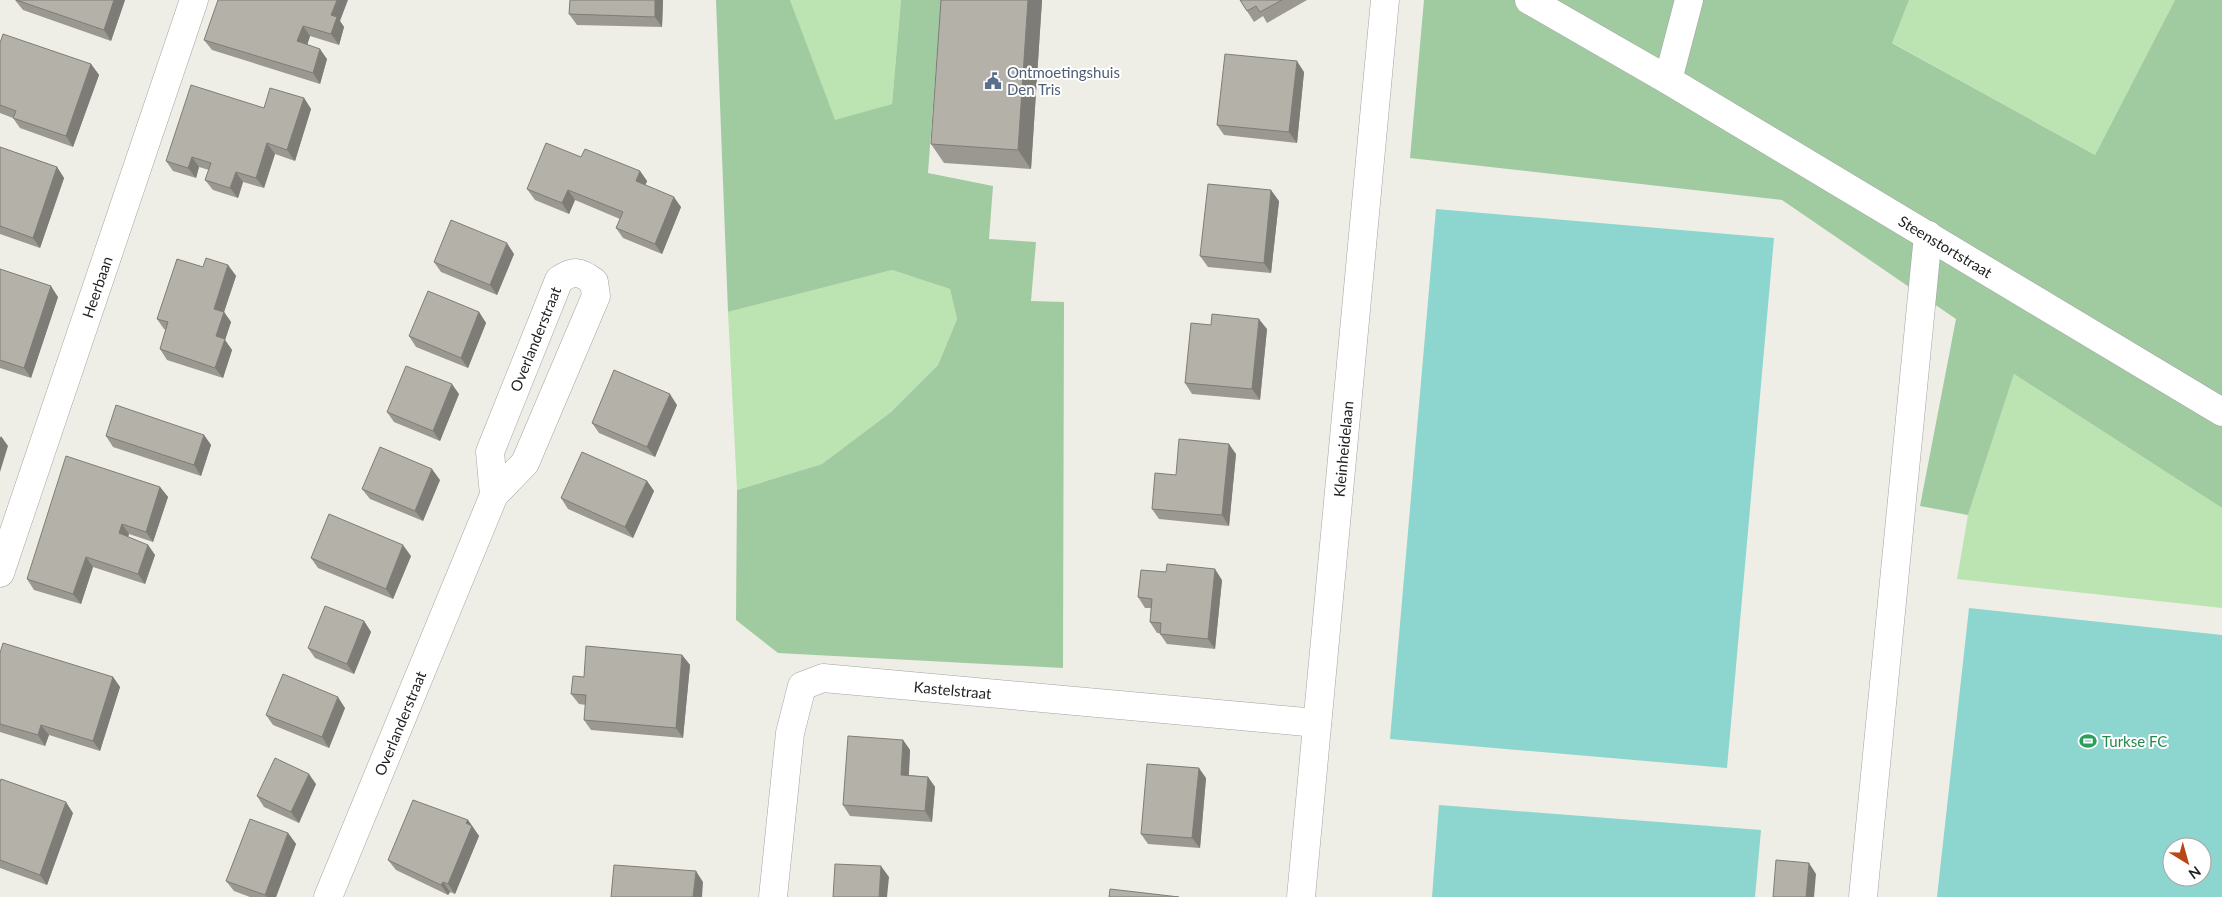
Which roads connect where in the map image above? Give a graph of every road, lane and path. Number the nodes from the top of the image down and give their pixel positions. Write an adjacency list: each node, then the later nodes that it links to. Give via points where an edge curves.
1 (194, 0): 9 (street, Heerbaan)
2 (1384, 0): 10 (street, Kleinheidelaan)
3 (1529, 0): 5 (street, Steenstortstraat)
4 (1689, 0): 5 (street)
5 (1668, 80): 6 (street, Steenstortstraat)
6 (1928, 235): 7 (street, Steenstortstraat); 14 (street)
7 (2222, 412)
8 (494, 495): 8 (street, Overlanderstraat, via 525,463 596,296 594,282 583,273 569,273 559,280 490,452); 11 (street, Overlanderstraat)
9 (0, 573)
10 (1317, 722): 12 (street, Kastelstraat, via 823,678 802,686 790,733); 13 (street, Kleinheidelaan)
11 (328, 897)
12 (773, 897)
13 (1301, 897)
14 (1863, 897)

